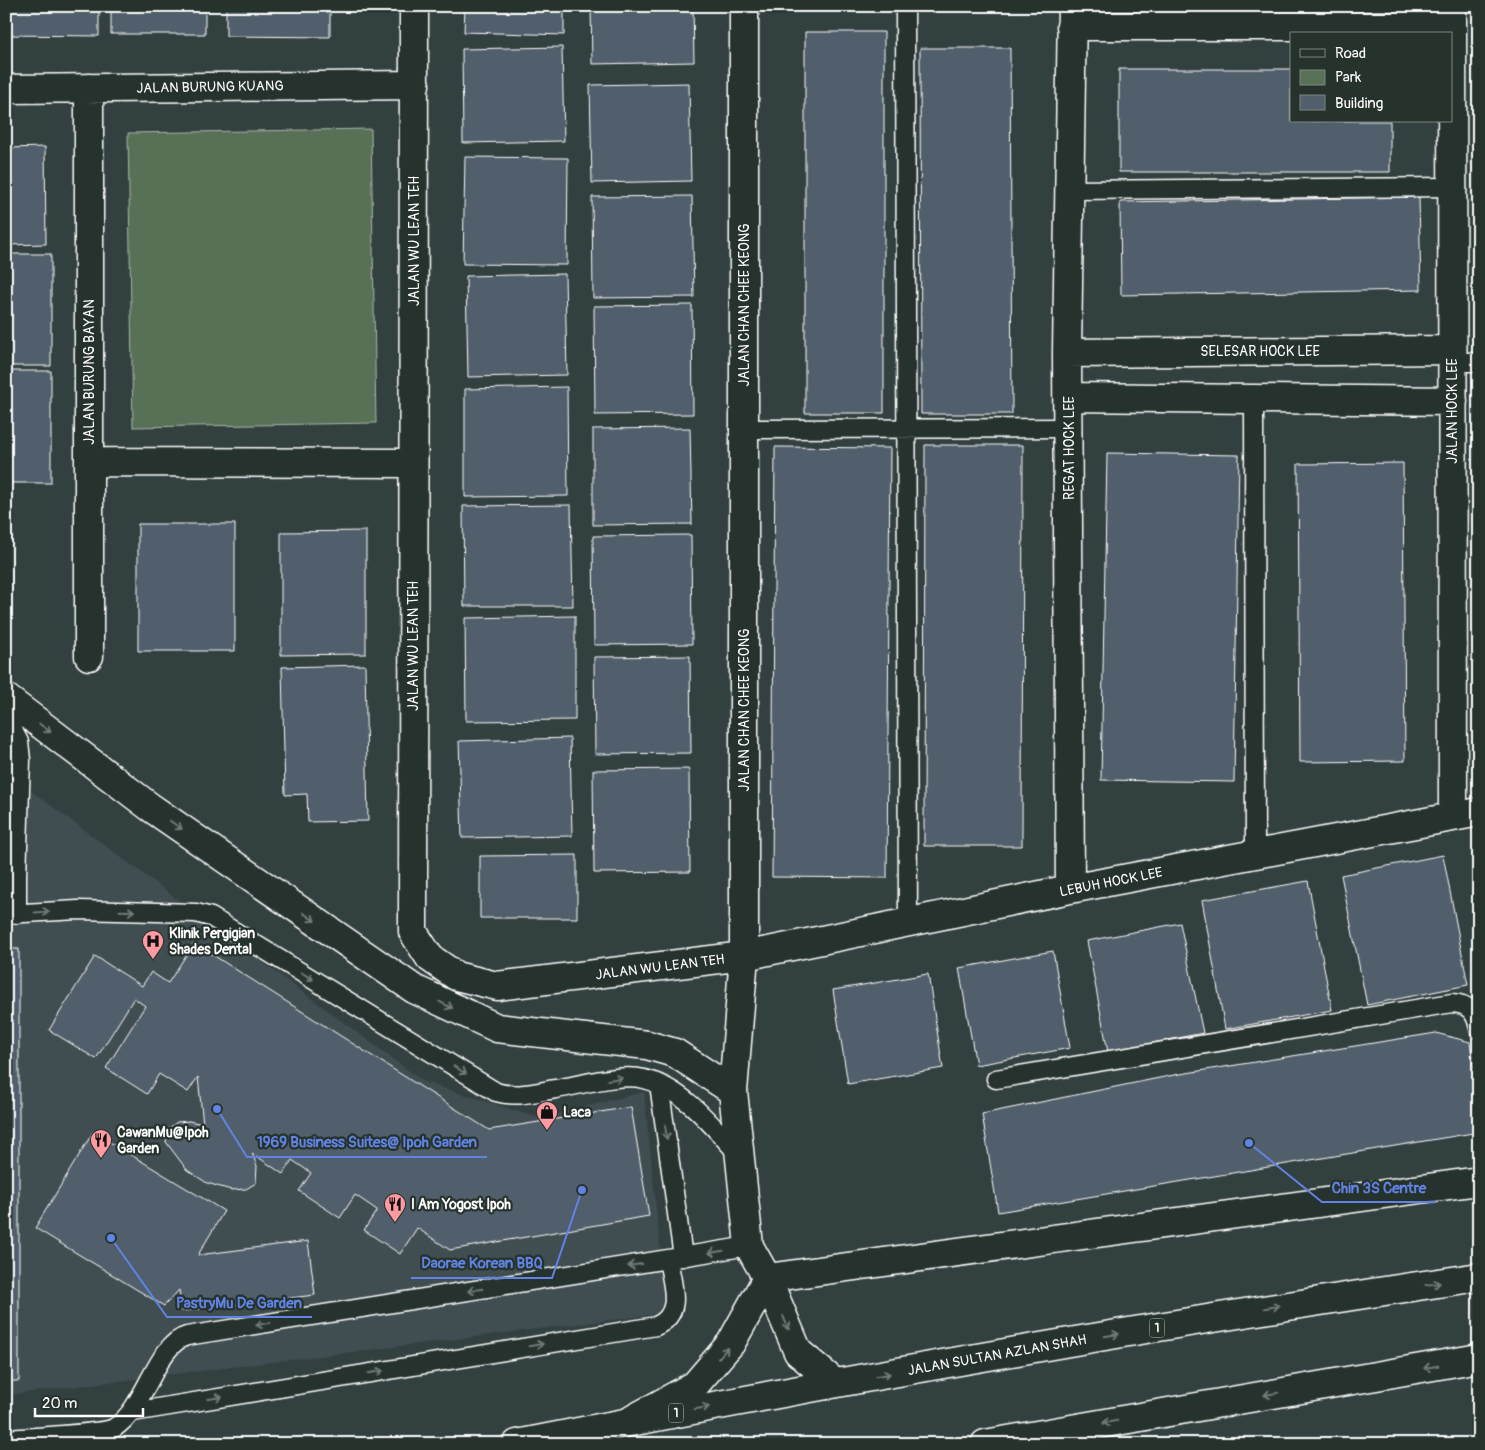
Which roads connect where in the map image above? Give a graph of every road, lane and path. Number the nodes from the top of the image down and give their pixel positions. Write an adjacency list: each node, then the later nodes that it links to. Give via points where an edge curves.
1 (414, 6): 6 (street, JALAN WU LEAN TEH)
2 (744, 6): 18 (street, JALAN CHAN CHEE KEONG)
3 (905, 6): 16 (lane)
4 (1071, 16): 5 (street); 10 (street, REGAT HOCK LEE)
5 (1452, 16): 9 (street, JALAN HOCK LEE)
6 (415, 85): 7 (street, JALAN BURUNG KUANG); 20 (street, JALAN WU LEAN TEH)
7 (89, 88): 8 (street, JALAN BURUNG KUANG); 19 (street, JALAN BURUNG BAYAN)
8 (6, 89)
9 (1452, 187): 10 (lane); 12 (street, JALAN HOCK LEE)
10 (1069, 190): 11 (street, REGAT HOCK LEE)
11 (1068, 353): 12 (street, SELESAR HOCK LEE); 13 (street, REGAT HOCK LEE)
12 (1461, 358): 15 (street, JALAN HOCK LEE)
13 (1069, 397): 14 (street); 17 (street, REGAT HOCK LEE)
14 (1254, 399): 15 (street); 25 (lane)
15 (1453, 401): 24 (street, JALAN HOCK LEE)
16 (907, 428): 17 (lane); 18 (lane); 29 (lane)
17 (1069, 428): 27 (street, REGAT HOCK LEE)
18 (744, 429): 30 (street, JALAN CHAN CHEE KEONG)
19 (89, 462): 20 (street); 21 (street, JALAN BURUNG BAYAN)
20 (412, 463): 30 (street, JALAN WU LEAN TEH, via 413,932 430,958 456,976 497,986)
21 (88, 656)
22 (6, 698): 34 (street, one-way to 34, via 150,807 414,988 497,1028 647,1045 674,1053)
23 (6, 717): 26 (lane, via 18,742 21,760)
24 (1466, 814): 25 (street, LEBUH HOCK LEE)
25 (1255, 855): 27 (street, LEBUH HOCK LEE)
26 (12, 877): 28 (lane)
27 (1070, 889): 29 (street, LEBUH HOCK LEE)
28 (12, 914): 33 (lane, one-way to 33, via 78,910 196,913 211,917 496,1092 516,1095 624,1078 643,1078)
29 (908, 922): 30 (street, LEBUH HOCK LEE)
30 (744, 956): 34 (street, JALAN CHAN CHEE KEONG)
31 (1479, 1029): 32 (lane, via 1472,1010 1463,1004 1452,1003)
32 (996, 1079)
33 (659, 1084): 35 (lane, via 699,1113); 38 (lane, one-way to 38)
34 (733, 1090): 35 (street, JALAN CHAN CHEE KEONG)
35 (741, 1157): 37 (street, JALAN CHAN CHEE KEONG)
36 (1479, 1181): 40 (street)
37 (749, 1246): 38 (lane, one-way to 38); 40 (street, JALAN CHAN CHEE KEONG)
38 (676, 1258): 43 (lane, one-way to 43, via 180,1338 168,1349); 43 (lane, one-way to 38, via 656,1326 672,1313)
39 (1479, 1277): 42 (street, JALAN SULTAN AZLAN SHAH / 1, one-way to 39, via 1278,1306)
40 (767, 1278): 42 (street, JALAN CHAN CHEE KEONG, one-way to 42, via 798,1352); 44 (street, one-way to 40, via 695,1385 732,1343)
41 (1479, 1358): 47 (street, one-way to 47)
42 (835, 1384): 44 (street, JALAN SULTAN AZLAN SHAH / 1, one-way to 42)
43 (133, 1412): 45 (lane, via 112,1429)
44 (628, 1422): 46 (street, JALAN SULTAN AZLAN SHAH / 1)
45 (6, 1439)
46 (517, 1444)
47 (985, 1444)

